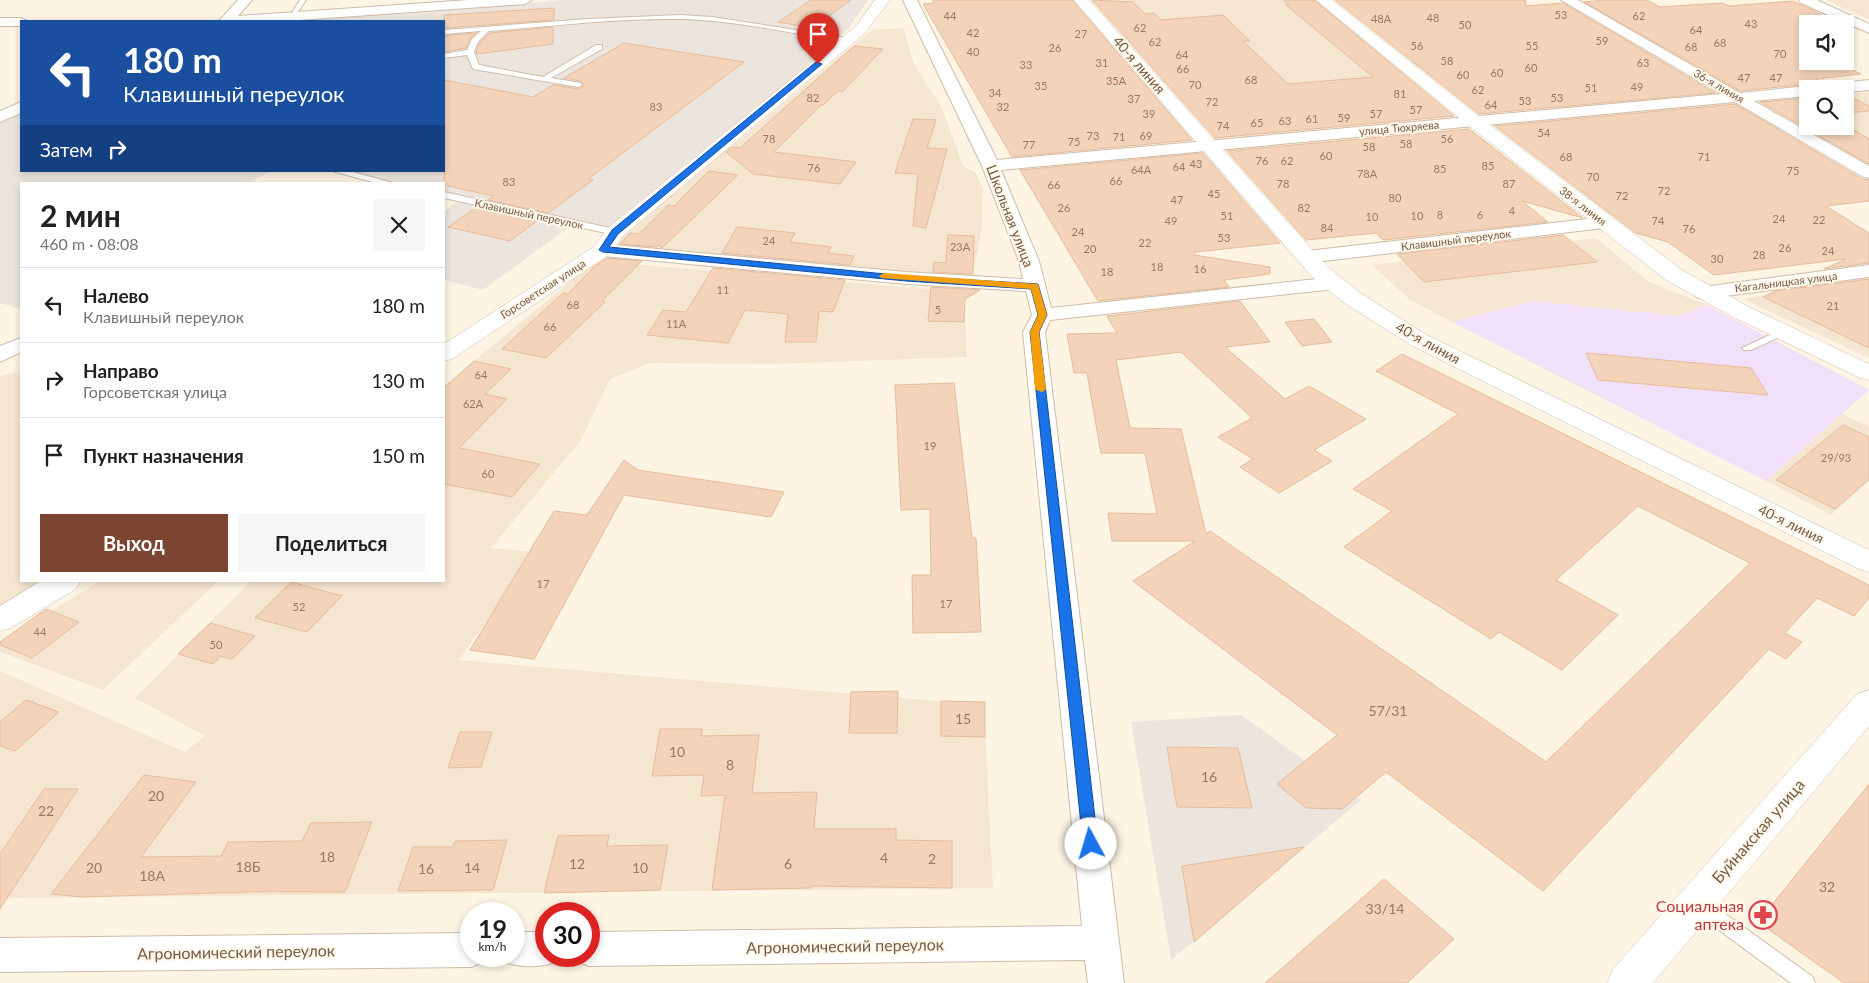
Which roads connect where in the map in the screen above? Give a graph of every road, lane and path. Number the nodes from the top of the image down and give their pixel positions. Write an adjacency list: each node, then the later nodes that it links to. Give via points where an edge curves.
1 (245, 0): 12 (street)
2 (303, 0): 10 (lane)
3 (525, 0): 10 (street)
4 (883, 0): 22 (street, Горсоветская улица)
5 (910, 0): 36 (street, Школьная улица)
6 (1081, 0): 35 (street, 40-я линия)
7 (1323, 0): 34 (street, 38-я линия)
8 (1568, 0): 31 (street, 36-я линия)
9 (1806, 0): 20 (street)
10 (292, 17): 13 (street)
11 (703, 19): 16 (lane); 19 (lane, via 588,21); 22 (lane)
12 (227, 20)
13 (246, 20)
14 (0, 22): 15 (street)
15 (20, 22)
16 (667, 24)
17 (0, 28): 18 (street)
18 (20, 28)
19 (487, 29): 21 (lane); 24 (lane, via 474,41)
20 (1869, 29)
21 (445, 32)
22 (848, 40): 42 (street, Горсоветская улица)
23 (600, 47): 26 (lane)
24 (470, 52): 25 (lane); 26 (lane, via 476,67)
25 (445, 56)
26 (544, 79): 27 (lane)
27 (578, 85)
28 (1869, 85): 29 (street)
29 (1854, 87)
30 (1799, 92): 31 (street, улица Тюхряева)
31 (1740, 97): 34 (street, улица Тюхряева); 38 (street, 36-я линия)
32 (20, 107): 33 (street)
33 (0, 117)
34 (1475, 122): 35 (street, улица Тюхряева); 41 (street, 38-я линия)
35 (1209, 146): 36 (street, улица Тюхряева); 44 (street, 40-я линия)
36 (992, 166): 47 (street, Школьная улица, via 1029,261)
37 (340, 172): 39 (lane)
38 (1869, 173)
39 (384, 182)
40 (445, 195): 42 (lane, Клавишный переулок)
41 (1605, 223): 44 (street, Клавишный переулок); 48 (street, 38-я линия, via 1674,276)
42 (615, 232): 43 (street, Горсоветская улица)
43 (603, 250): 47 (street, via 906,278); 55 (street, Горсоветская улица)
44 (1307, 257): 46 (street, 40-я линия)
45 (1869, 272): 48 (street, Кагальницкая улица)
46 (1335, 283): 49 (street); 58 (street, 40-я линия, via 1417,340)
47 (1035, 286): 49 (street, Школьная улица)
48 (1703, 292): 50 (street, 38-я линия)
49 (1042, 315): 63 (street, via 1034,332)
50 (1782, 332): 54 (lane); 57 (street, 38-я линия)
51 (0, 333): 52 (street)
52 (20, 343)
53 (20, 344): 56 (street)
54 (1746, 348)
55 (445, 353)
56 (0, 355)
57 (1869, 373)
58 (1869, 562)
59 (63, 582): 60 (street)
60 (0, 620)
61 (1869, 703): 62 (street, Буйнакская улица)
62 (1697, 903): 68 (street, Буйнакская улица); 69 (lane)
63 (1102, 943): 64 (street, Агрономический переулок); 67 (street)
64 (600, 948)
65 (460, 950): 66 (street, Агрономический переулок)
66 (0, 955)
67 (1106, 983)
68 (1628, 983)
69 (1806, 983)

